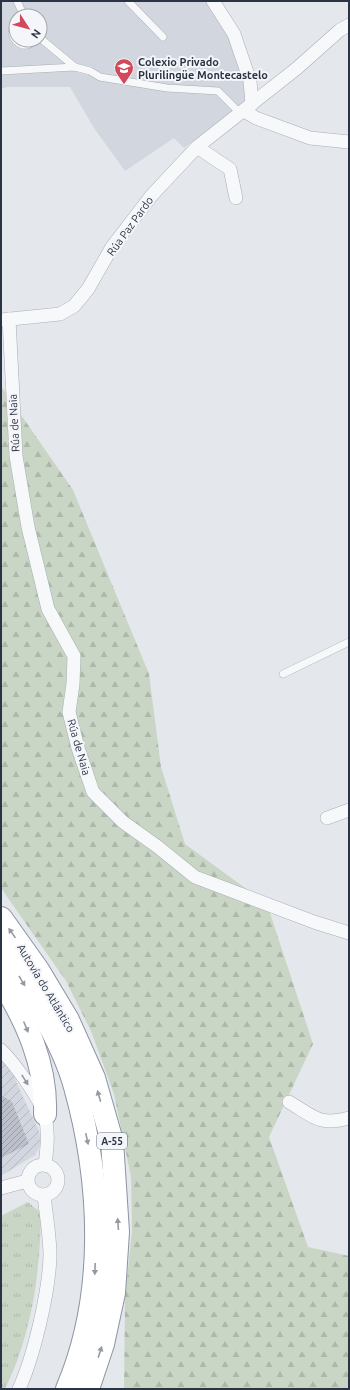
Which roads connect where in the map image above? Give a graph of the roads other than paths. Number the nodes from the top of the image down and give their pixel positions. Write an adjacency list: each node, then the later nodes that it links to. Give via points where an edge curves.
1 (128, 1): 4 (lane)
2 (213, 1): 8 (street, via 234,34 250,81)
3 (349, 25): 8 (street, Rúa Paz Pardo)
4 (163, 37)
5 (48, 44): 6 (lane)
6 (75, 66): 7 (lane); 8 (lane, via 100,78 167,88 218,91)
7 (1, 71)
8 (245, 109): 9 (street, via 256,118 310,138); 10 (street, Rúa Paz Pardo)
9 (349, 142)
10 (197, 147): 11 (street, via 230,169); 12 (street, Rúa Paz Pardo, via 152,195 112,247 88,289 74,306 60,314)
11 (236, 198)
12 (5, 319): 18 (street, Rúa de Naia, via 16,456 27,520 48,609 74,656 74,684 69,712 93,792 123,822 195,877)
13 (349, 642): 14 (lane)
14 (283, 674)
15 (349, 810): 16 (street)
16 (327, 818)
17 (1, 918): 31 (highway, Autovía do Atlántico / A-55, one-way to 17, via 103,1344 114,1293 118,1232 112,1141 94,1078 68,1020 38,970)
18 (349, 933)
19 (1, 949): 30 (highway, Autovía do Atlántico / A-55, one-way to 30, via 44,1017 63,1056 75,1086 89,1149 97,1229 94,1281 85,1338)
20 (1, 980): 23 (highway, one-way to 23, via 20,1013 35,1050 43,1078)
21 (1, 1050): 23 (street, one-way to 23, via 17,1068)
22 (289, 1102): 24 (street, via 320,1121 332,1122)
23 (45, 1114): 25 (street, via 48,1133)
24 (349, 1118)
25 (45, 1165): 26 (street, via 37,1166 30,1172); 28 (street, via 52,1168 58,1180 53,1190)
26 (27, 1181): 27 (street); 28 (street, via 32,1192 38,1196)
27 (1, 1188)
28 (44, 1195): 29 (street, via 50,1255 47,1288)
29 (19, 1389)
30 (67, 1389)
31 (88, 1389)

